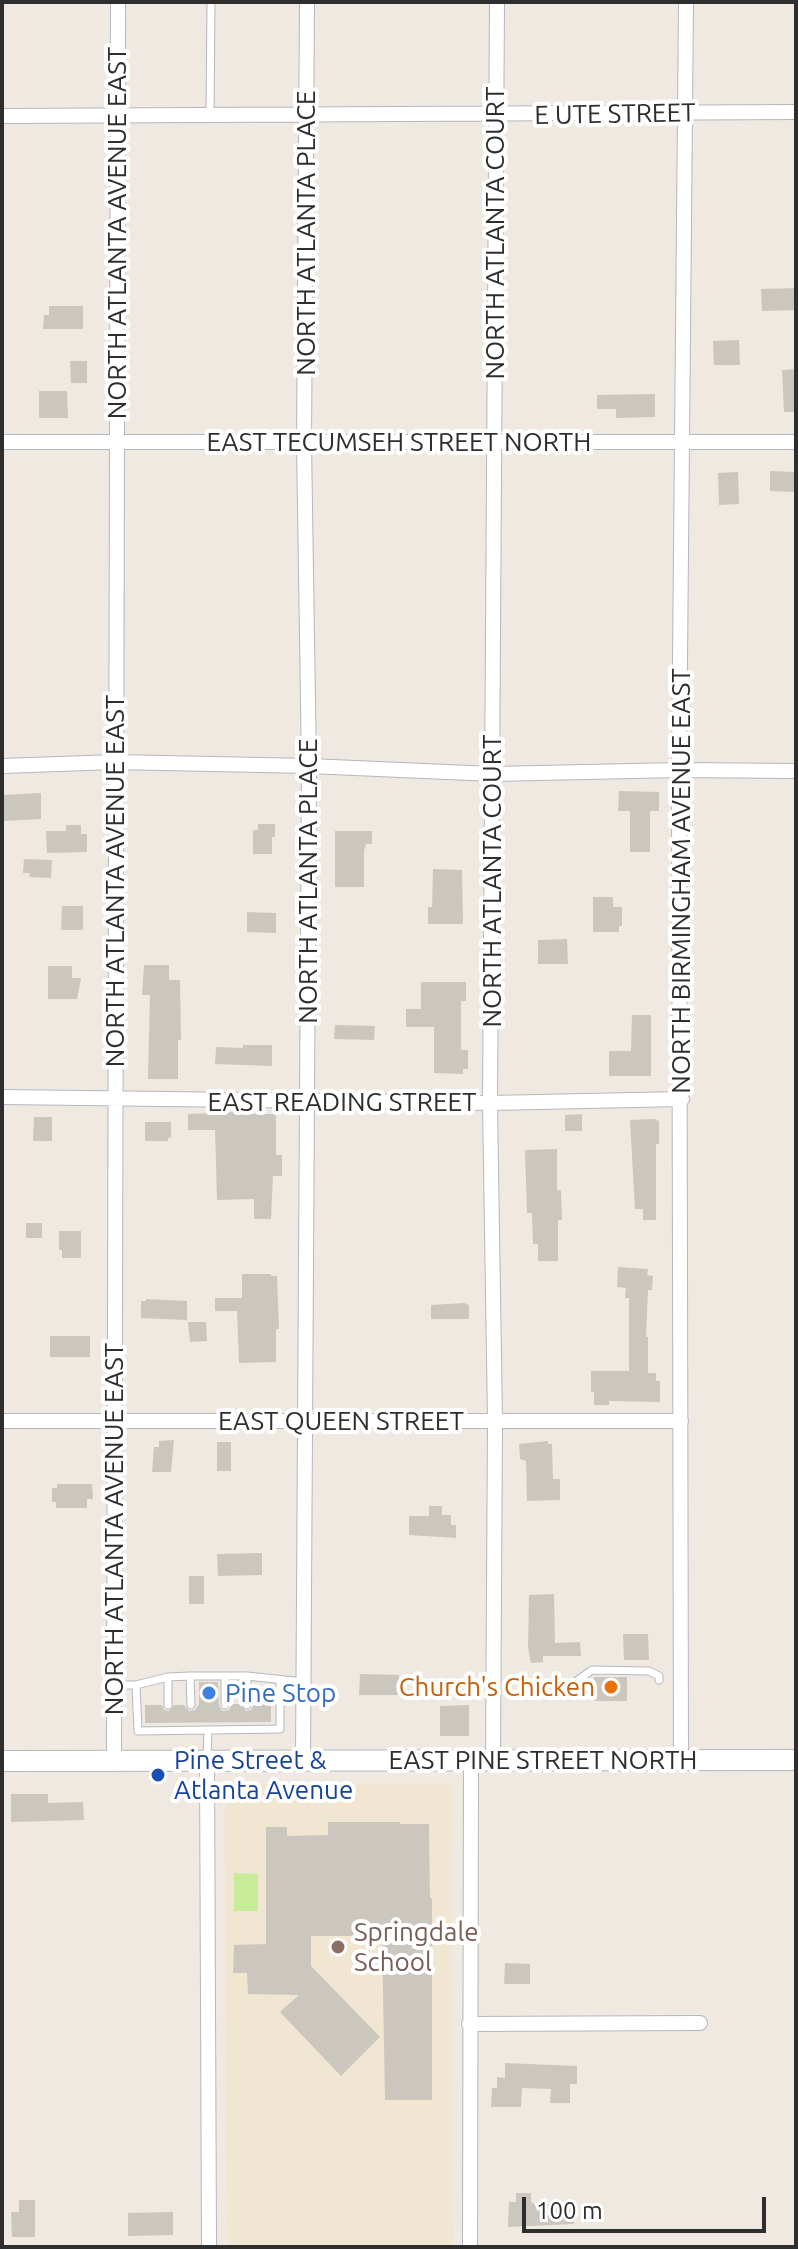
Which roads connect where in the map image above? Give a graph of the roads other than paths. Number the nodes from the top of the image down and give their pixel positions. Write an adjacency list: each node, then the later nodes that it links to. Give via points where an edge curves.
1 (118, 2): 12 (street, NORTH ATLANTA AVENUE EAST)
2 (211, 2): 9 (lane)
3 (307, 2): 10 (street, NORTH ATLANTA PLACE)
4 (497, 2): 11 (street, NORTH ATLANTA COURT)
5 (686, 2): 6 (street, NORTH BIRMINGHAM AVENUE EAST)
6 (686, 112): 7 (street, E UTE STREET); 11 (street, E UTE STREET); 18 (street, NORTH BIRMINGHAM AVENUE EAST)
7 (796, 112)
8 (2, 116): 12 (street, E UTE STREET)
9 (210, 116): 10 (street, E UTE STREET); 12 (street, E UTE STREET)
10 (306, 116): 11 (street, E UTE STREET); 15 (street, NORTH ATLANTA PLACE)
11 (496, 116): 17 (street, NORTH ATLANTA COURT)
12 (118, 117): 14 (street, NORTH ATLANTA AVENUE EAST)
13 (2, 442): 14 (street, EAST TECUMSEH STREET NORTH)
14 (116, 442): 15 (street, EAST TECUMSEH STREET NORTH); 19 (street, NORTH ATLANTA AVENUE EAST)
15 (304, 442): 17 (street, EAST TECUMSEH STREET NORTH); 21 (street, NORTH ATLANTA PLACE)
16 (796, 442): 18 (street, EAST TECUMSEH STREET NORTH)
17 (494, 443): 18 (street, EAST TECUMSEH STREET NORTH); 24 (street, NORTH ATLANTA COURT)
18 (684, 443): 22 (street, NORTH BIRMINGHAM AVENUE EAST)
19 (115, 762): 20 (street); 21 (street); 27 (street, NORTH ATLANTA AVENUE EAST)
20 (2, 766)
21 (309, 766): 24 (street); 28 (street, NORTH ATLANTA PLACE)
22 (679, 770): 23 (street); 24 (street); 26 (street, NORTH BIRMINGHAM AVENUE EAST)
23 (796, 771)
24 (493, 774): 29 (street, NORTH ATLANTA COURT)
25 (2, 1097): 27 (street, EAST READING STREET)
26 (682, 1099): 29 (street, EAST READING STREET); 33 (street, NORTH BIRMINGHAM AVENUE EAST)
27 (115, 1100): 28 (street, EAST READING STREET); 31 (street, NORTH ATLANTA AVENUE EAST)
28 (307, 1101): 29 (street, EAST READING STREET); 34 (street, NORTH ATLANTA PLACE)
29 (490, 1103): 32 (street, NORTH ATLANTA COURT)
30 (2, 1421): 31 (street, EAST QUEEN STREET)
31 (114, 1421): 34 (street, EAST QUEEN STREET); 42 (street, NORTH ATLANTA AVENUE EAST)
32 (495, 1421): 33 (street, EAST QUEEN STREET); 34 (street, EAST QUEEN STREET); 57 (street, NORTH ATLANTA COURT)
33 (681, 1421): 53 (street, NORTH BIRMINGHAM AVENUE EAST)
34 (305, 1422): 41 (street, NORTH ATLANTA PLACE)
35 (190, 1676): 36 (lane); 38 (lane); 46 (lane)
36 (225, 1676): 37 (lane); 47 (lane)
37 (247, 1676): 40 (lane); 48 (lane)
38 (168, 1677): 43 (lane); 45 (lane)
39 (659, 1680): 44 (lane, via 649,1671 592,1670)
40 (280, 1681): 41 (lane); 49 (lane, via 280,1729)
41 (304, 1682): 56 (street, NORTH ATLANTA PLACE)
42 (114, 1685): 43 (lane); 50 (street, NORTH ATLANTA AVENUE EAST)
43 (136, 1685): 49 (lane, via 138,1731 169,1726)
44 (564, 1690)
45 (168, 1705)
46 (191, 1705)
47 (225, 1705)
48 (247, 1705)
49 (208, 1730): 51 (lane)
50 (114, 1760): 51 (main road, EAST PINE STREET NORTH); 55 (main road, EAST PINE STREET NORTH)
51 (207, 1760): 56 (main road, EAST PINE STREET NORTH); 60 (street)
52 (471, 1760): 56 (main road, EAST PINE STREET NORTH); 57 (main road, EAST PINE STREET NORTH); 59 (street)
53 (681, 1760): 54 (main road, EAST PINE STREET NORTH); 57 (main road, EAST PINE STREET NORTH)
54 (796, 1760)
55 (2, 1761)
56 (303, 1761)
57 (493, 1761)
58 (700, 2023): 59 (street)
59 (469, 2024): 61 (street)
60 (209, 2247)
61 (470, 2247)

